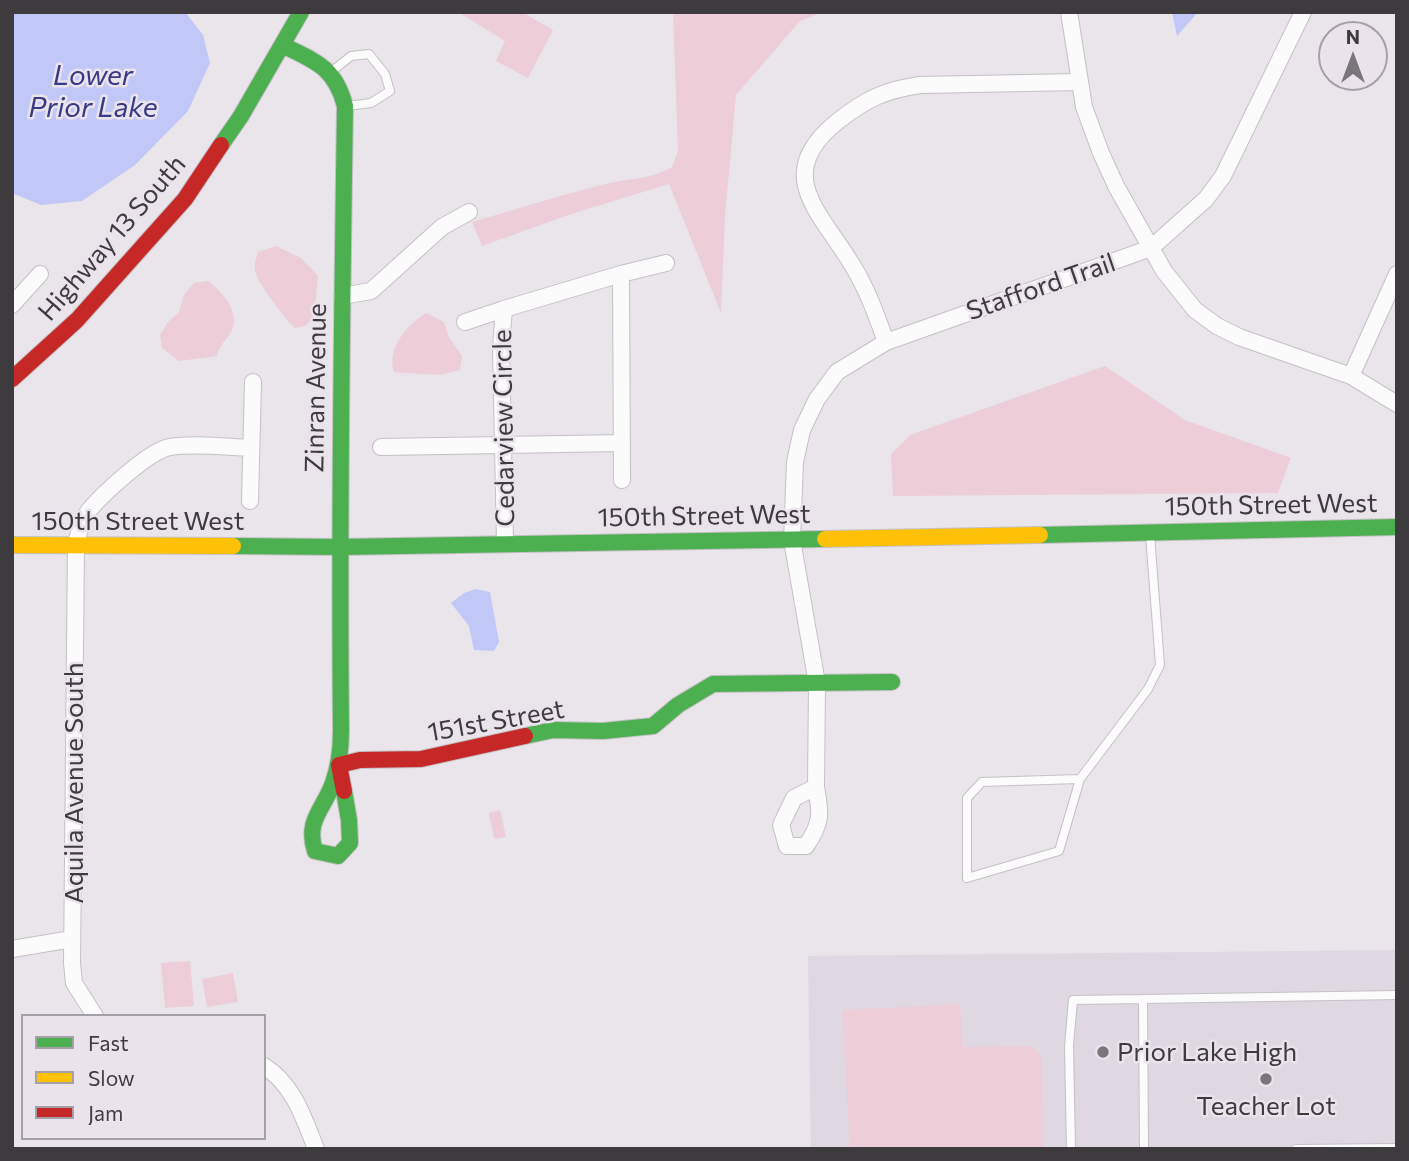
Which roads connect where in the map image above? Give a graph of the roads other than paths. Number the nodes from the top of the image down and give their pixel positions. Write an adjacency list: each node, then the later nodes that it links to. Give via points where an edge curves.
1 (301, 12): 4 (street, Highway 13 South)
2 (1069, 12): 7 (street)
3 (1303, 12): 11 (street, Stafford Trail, via 1223,176 1197,208)
4 (276, 40): 5 (street); 6 (street, Highway 13 South); 23 (street, Highway 13 South, via 241,116 185,199 77,320)
5 (331, 72): 8 (street, Zinran Avenue, via 342,86); 8 (lane, via 351,56 369,54 385,74 390,91 371,103)
6 (243, 80)
7 (1079, 82): 11 (street, via 1101,153); 21 (street, via 895,89 856,107 820,136 805,169 809,200 856,271)
8 (345, 106): 16 (street, Zinran Avenue)
9 (153, 210): 17 (street, Highway 13 South)
10 (469, 212): 16 (street, via 442,227 371,291)
11 (1152, 248): 21 (street, Stafford Trail); 22 (street, via 1195,310 1217,326)
12 (666, 263): 14 (street, Cedarview Circle)
13 (40, 274): 18 (street)
14 (621, 274): 19 (street, Cedarview Circle); 26 (street)
15 (1397, 274): 22 (street)
16 (342, 296): 38 (street, Zinran Avenue)
17 (75, 299)
18 (12, 305)
19 (504, 310): 20 (street); 27 (street, Cedarview Circle)
20 (465, 322)
21 (886, 342): 34 (street, Stafford Trail, via 837,372 802,430 795,462)
22 (1351, 376): 25 (street)
23 (12, 379)
24 (253, 382): 29 (street)
25 (1397, 404)
26 (622, 443): 27 (street); 30 (street)
27 (502, 444): 28 (street); 35 (street, Cedarview Circle)
28 (381, 447)
29 (251, 448): 31 (street); 36 (street, via 170,447 157,451 89,510)
30 (622, 480)
31 (250, 500)
32 (1397, 527): 33 (street, 150th Street West)
33 (1150, 533): 34 (street, 150th Street West); 42 (lane, via 1160,665 1148,689)
34 (792, 540): 35 (street, 150th Street West); 40 (street, Stafford Trail)
35 (505, 543): 38 (street, 150th Street West)
36 (76, 544): 37 (street, 150th Street West); 38 (street, 150th Street West); 44 (street, Aquila Avenue South)
37 (12, 545)
38 (339, 547): 41 (street, Zinran Avenue)
39 (892, 682): 40 (street, 151st Street)
40 (817, 683): 41 (street, 151st Street, via 713,684 653,726 553,730 421,759); 43 (street, Stafford Trail)
41 (339, 765): 41 (street, Zinran Avenue, via 315,814 311,840 315,851 338,856 350,843)
42 (1080, 779): 42 (lane, via 982,782 967,798 967,878 1059,851)
43 (816, 787)
44 (72, 939): 45 (street); 48 (street, Aquila Avenue South, via 74,983)
45 (12, 949)
46 (1397, 995): 47 (lane)
47 (1143, 999): 52 (lane, via 1073,1000); 53 (lane)
48 (93, 1014)
49 (266, 1067): 51 (street, via 277,1074 299,1106)
50 (1397, 1148): 54 (lane)
51 (316, 1149)
52 (1071, 1149)
53 (1144, 1149)
54 (1296, 1149)

